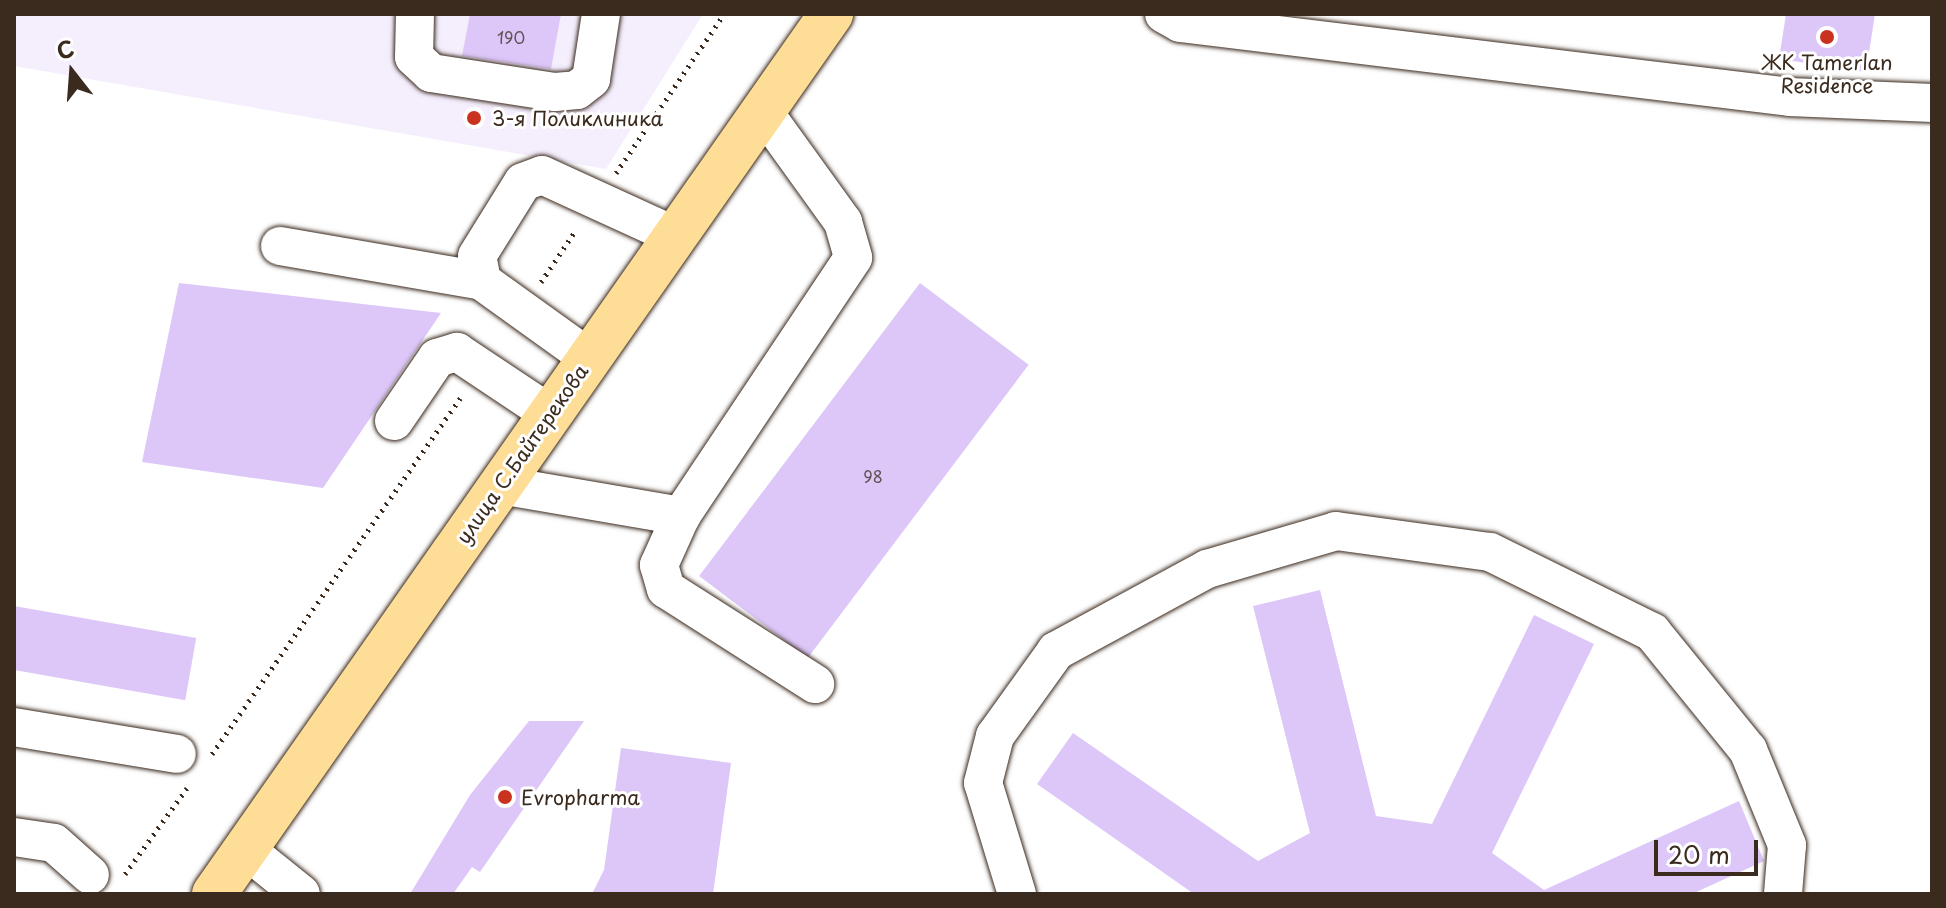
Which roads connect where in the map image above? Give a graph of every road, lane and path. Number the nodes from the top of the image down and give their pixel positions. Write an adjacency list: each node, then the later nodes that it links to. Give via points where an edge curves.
1 (415, 14): 2 (lane, via 414,57 431,73 555,92 577,90 591,79)
2 (601, 14)
3 (724, 14): 8 (path)
4 (831, 14): 7 (main road, улица С.Байтерекова)
5 (1164, 14): 6 (lane, via 1180,23 1775,95)
6 (1932, 103)
7 (763, 111): 9 (main road, улица С.Байтерекова); 18 (lane, via 843,222 853,258)
8 (600, 196): 9 (lane); 11 (lane, via 542,175 523,182 477,256); 12 (path)
9 (675, 236): 13 (main road, улица С.Байтерекова)
10 (280, 246): 11 (lane)
11 (482, 281): 12 (lane)
12 (521, 311): 13 (lane)
13 (589, 358): 15 (main road, улица С.Байтерекова)
14 (481, 368): 15 (lane); 16 (lane, via 457,352 437,358); 21 (path)
15 (550, 414): 17 (main road, улица С.Байтерекова)
16 (394, 421)
17 (500, 485): 18 (lane); 23 (main road, улица С.Байтерекова)
18 (681, 516): 19 (lane, via 659,565 666,589)
19 (815, 684)
20 (14, 727): 21 (lane)
21 (193, 764): 24 (path)
22 (14, 837): 24 (lane, via 54,843)
23 (244, 848): 25 (main road, улица С.Байтерекова); 26 (lane)
24 (104, 879)
25 (214, 894)
26 (301, 894)
27 (1017, 894): 28 (lane, via 983,783 995,736 1056,651 1207,569 1336,531 1490,552 1652,632 1748,750 1787,845)
28 (1783, 894)

